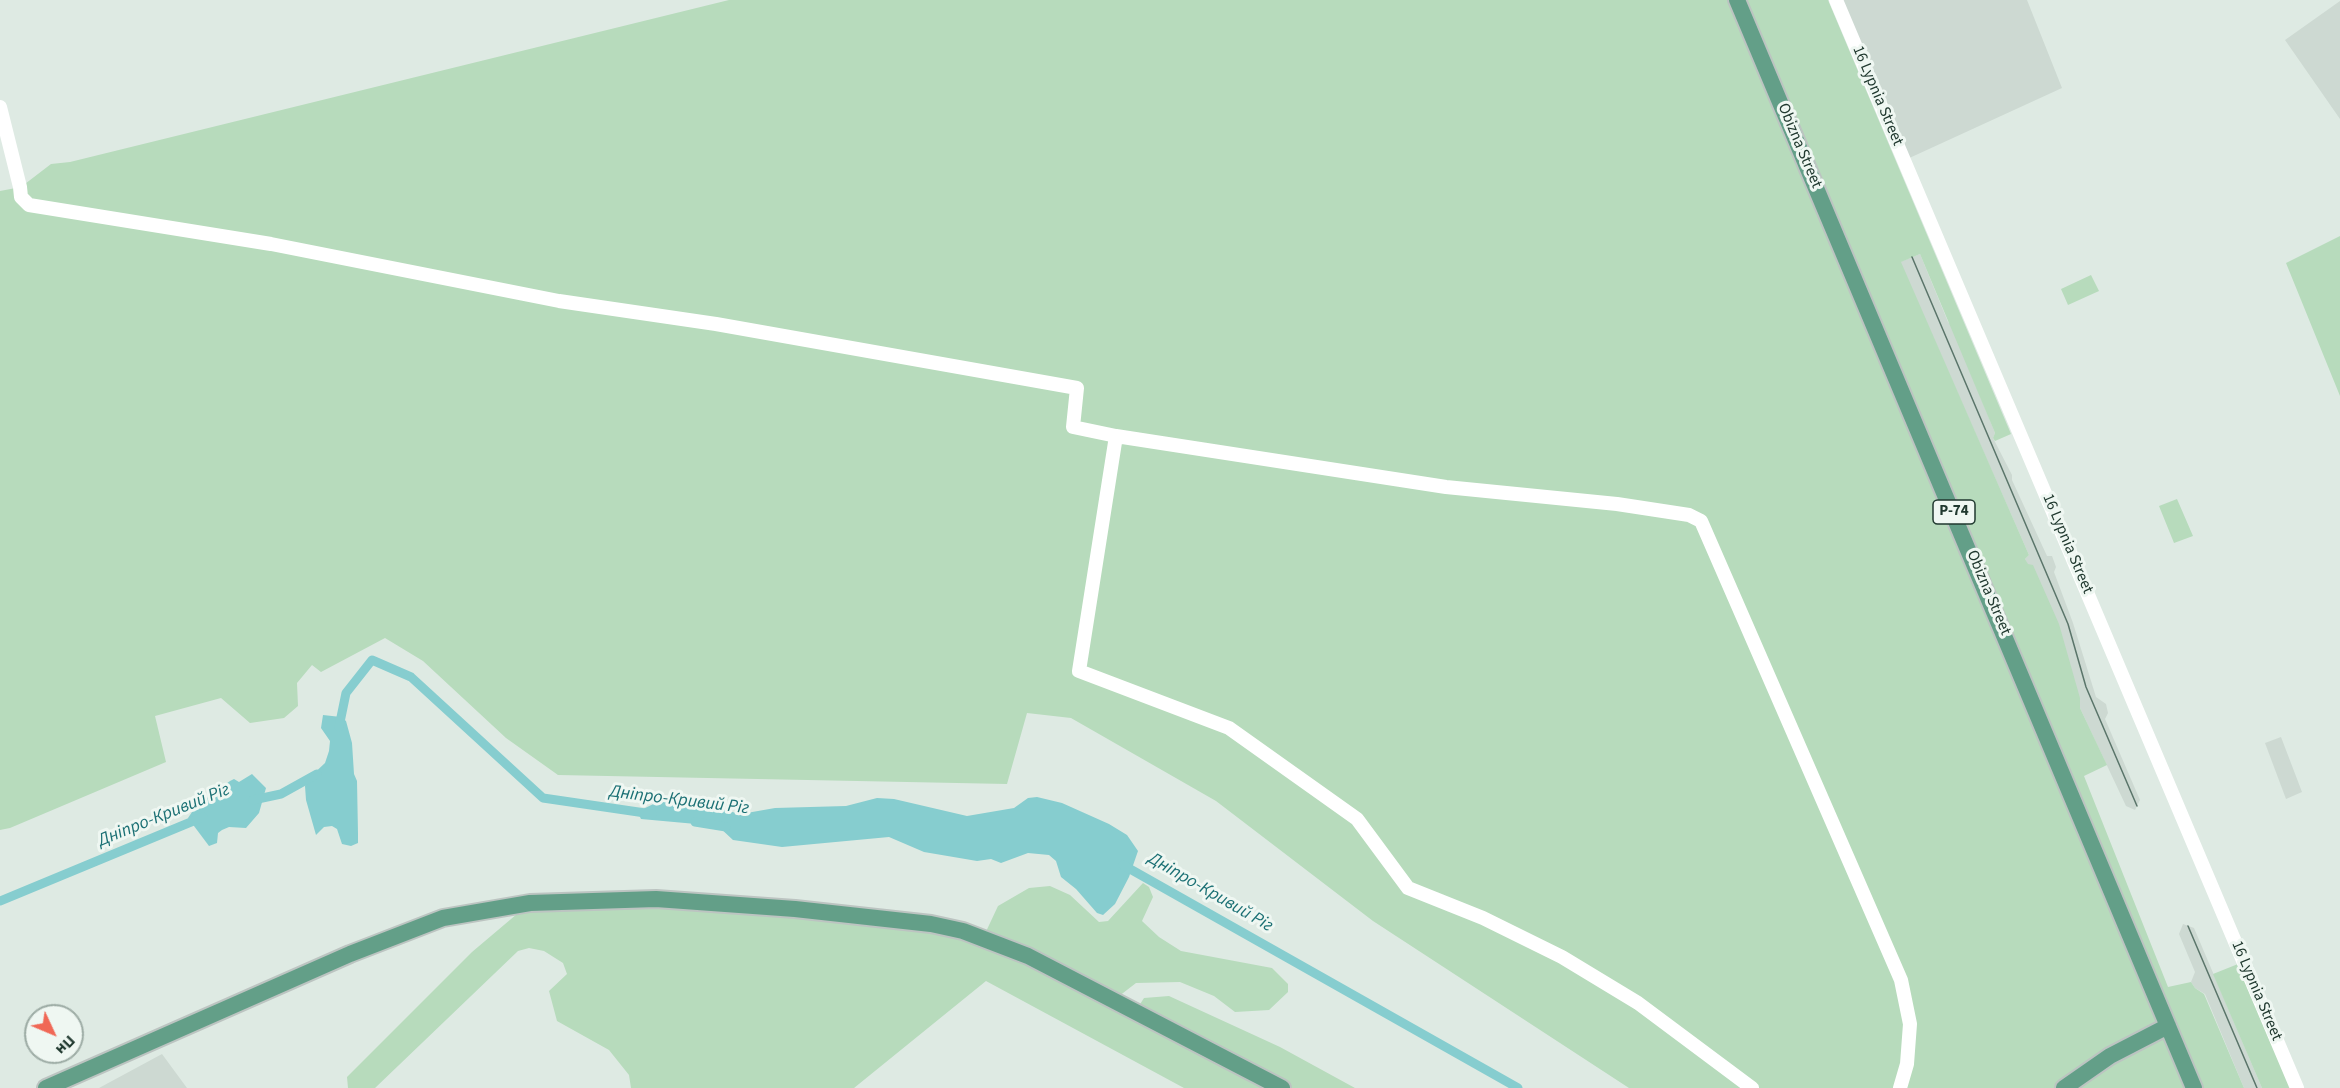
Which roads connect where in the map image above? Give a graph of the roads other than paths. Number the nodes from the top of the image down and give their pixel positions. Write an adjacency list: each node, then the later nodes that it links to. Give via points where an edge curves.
1 (1737, 0): 5 (main road, Obizna Street / Р-74)
2 (1836, 0): 12 (street, 16 Lypnia Street)
3 (0, 106): 4 (street, via 21,197 29,205 249,240 559,301 716,324 1077,388 1073,427)
4 (1116, 436): 8 (street, via 1079,671 1229,728 1357,819 1408,888 1483,918 1562,957 1638,1003); 9 (street, via 1446,487 1617,504 1689,515 1701,521 1901,980 1910,1024 1907,1064)
5 (2168, 1026): 10 (main road, via 2110,1056); 11 (main road, Obizna Street / Р-74)
6 (46, 1088): 7 (main road, via 350,954 443,918 530,903 656,899 795,909 963,931 1028,956)
7 (1282, 1088)
8 (1752, 1088)
9 (1900, 1088)
10 (2064, 1088)
11 (2194, 1088)
12 (2297, 1088)

